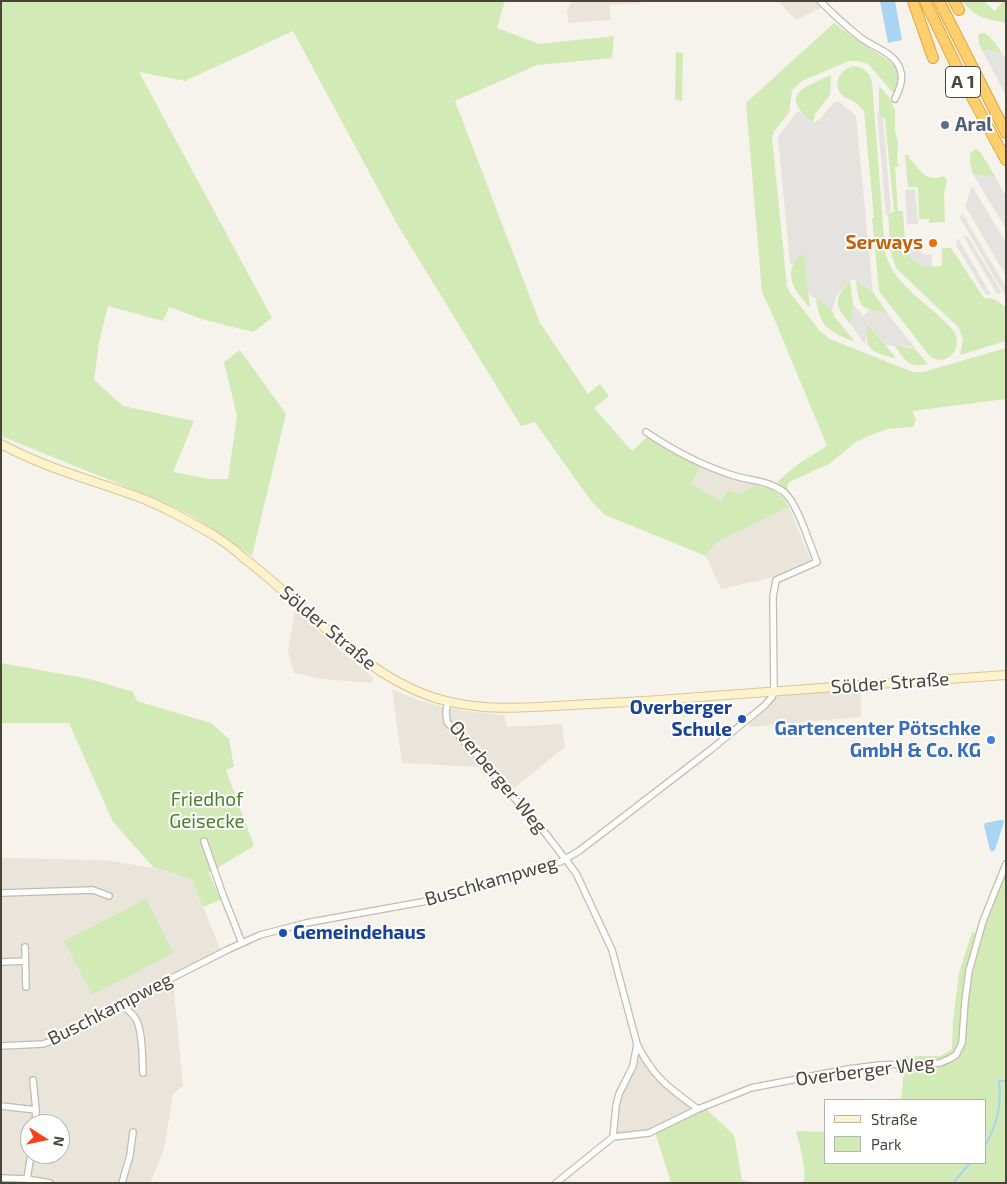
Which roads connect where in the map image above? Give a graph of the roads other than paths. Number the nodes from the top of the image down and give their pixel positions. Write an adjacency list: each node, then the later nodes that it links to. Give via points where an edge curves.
1 (820, 1): 6 (street, via 863,40 898,64 902,77)
2 (913, 1): 5 (highway)
3 (924, 1): 8 (highway, A 1)
4 (939, 1): 7 (highway, A 1)
5 (932, 58)
6 (895, 100)
7 (1006, 133)
8 (1006, 160)
9 (646, 432): 12 (street, via 671,449 703,464 774,486 786,494 795,508 817,562 776,580 773,597)
10 (1, 444): 13 (main road, Sölder Straße, via 56,469 135,496 180,516 218,538 263,572 361,659 396,681)
11 (1006, 675): 12 (main road, Sölder Straße)
12 (774, 692): 13 (main road, Sölder Straße, via 526,708 493,708); 15 (street, Buschkampweg, via 765,705 709,752)
13 (448, 701): 15 (street, Overberger Weg, via 447,722)
14 (204, 841): 19 (street)
15 (566, 860): 19 (street, Buschkampweg, via 422,902 281,929); 25 (street, Overberger Weg, via 576,873 612,950)
16 (1006, 864): 30 (street, Overberger Weg, via 983,921 969,971 962,1043 950,1060 848,1069 751,1088)
17 (1, 893): 18 (street, via 92,890)
18 (109, 896)
19 (242, 943): 24 (street, Buschkampweg)
20 (24, 947): 21 (street)
21 (25, 961): 22 (street); 23 (street)
22 (1, 962)
23 (26, 987)
24 (121, 1004): 26 (street, Buschkampweg, via 52,1042); 27 (street, via 137,1022)
25 (637, 1044): 30 (street, Overberger Weg, via 654,1074); 34 (street, Overberger Weg, via 633,1066 619,1094)
26 (1, 1046)
27 (143, 1073)
28 (34, 1080): 31 (street)
29 (1, 1106): 31 (street)
30 (698, 1109): 34 (street, Overberger Weg, via 649,1133)
31 (36, 1110): 32 (street)
32 (36, 1114)
33 (133, 1132): 39 (street)
34 (613, 1137): 40 (street)
35 (29, 1164): 37 (street)
36 (1, 1178): 37 (street)
37 (27, 1179): 38 (street)
38 (50, 1183)
39 (122, 1183)
40 (556, 1183)

